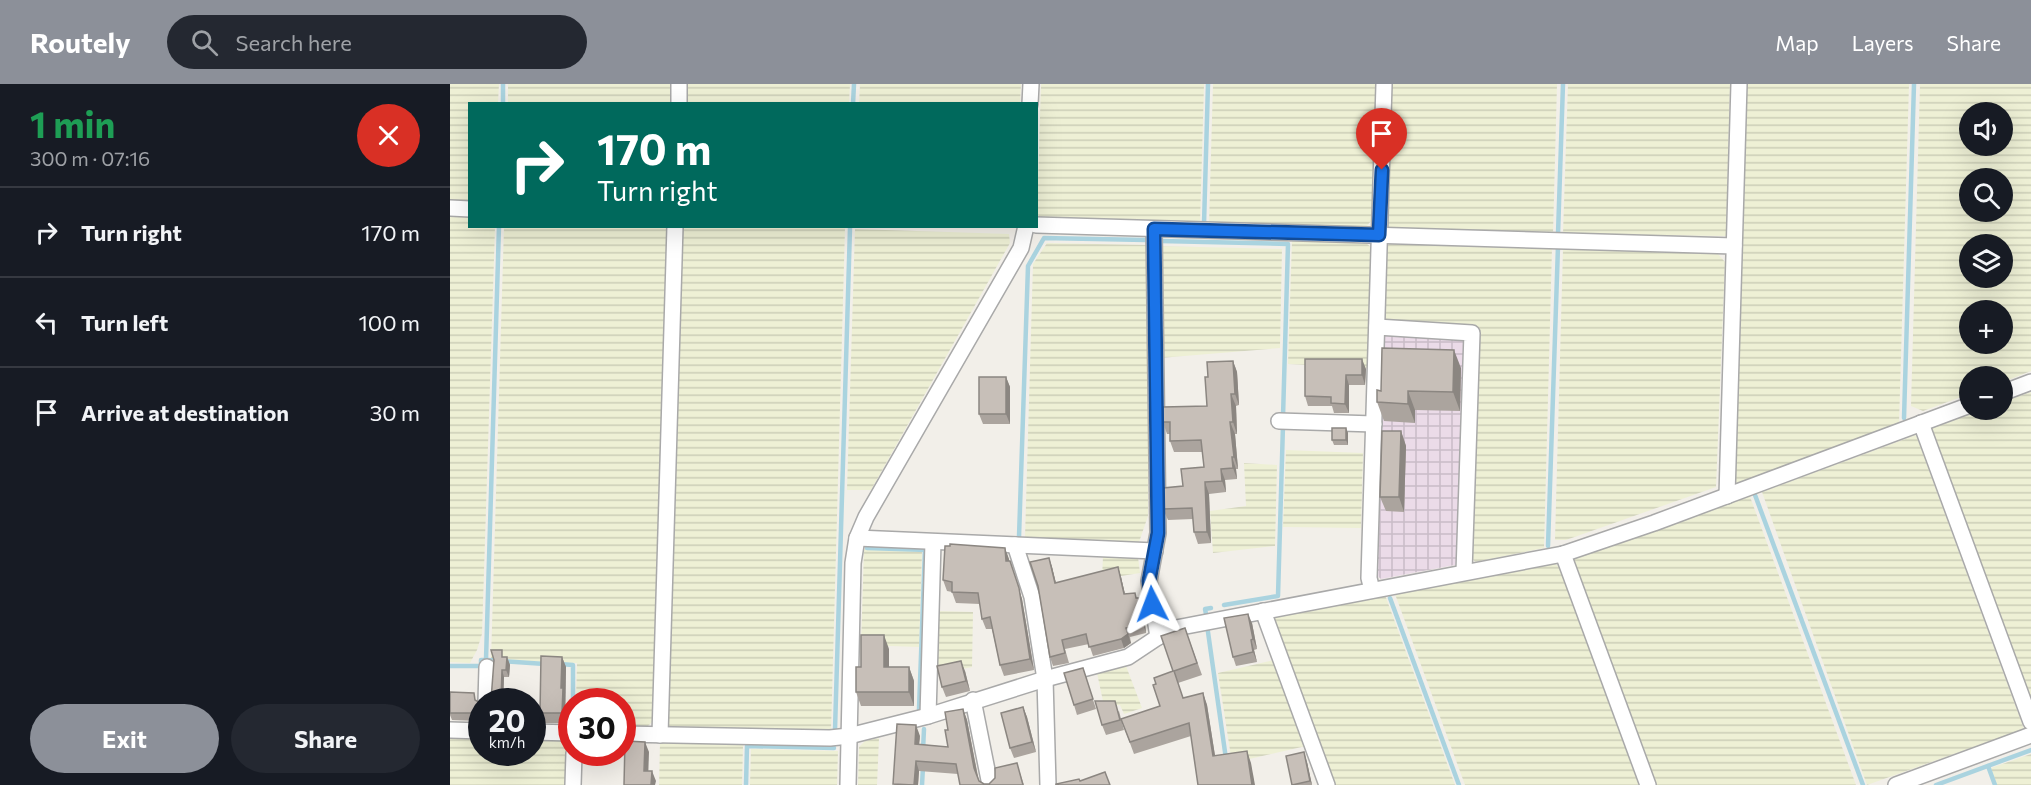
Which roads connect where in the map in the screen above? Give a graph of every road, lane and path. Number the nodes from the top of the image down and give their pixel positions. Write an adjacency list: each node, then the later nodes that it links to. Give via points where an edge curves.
1 (679, 84): 5 (street)
2 (1030, 84): 6 (street)
3 (1384, 84): 13 (street)
4 (1738, 84): 14 (street)
5 (679, 102)
6 (1030, 102)
7 (450, 208): 8 (street)
8 (468, 208)
9 (1038, 225): 12 (street)
10 (675, 228): 41 (street)
11 (1026, 228): 23 (street, via 1022,248 866,517)
12 (1154, 229): 13 (street); 26 (street, via 1158,533)
13 (1379, 235): 14 (street); 15 (street)
14 (1734, 246): 22 (street)
15 (1377, 327): 21 (street); 28 (street, via 1472,333)
16 (2031, 382): 17 (street)
17 (2013, 389)
18 (1959, 409): 20 (street)
19 (1279, 421): 21 (street)
20 (1921, 423): 22 (street); 37 (street)
21 (1374, 424): 29 (street, via 1369,578)
22 (1727, 496): 27 (street)
23 (858, 538): 24 (street); 43 (street, via 853,563)
24 (933, 542): 25 (street); 36 (street)
25 (1015, 545): 26 (street); 33 (street, via 1032,597)
26 (1155, 551): 31 (street, via 1149,581)
27 (1563, 554): 28 (street); 50 (street)
28 (1464, 572): 29 (street)
29 (1372, 590): 30 (street)
30 (1263, 611): 31 (street, via 1176,628); 49 (street)
31 (1158, 637): 33 (street, via 1128,657)
32 (487, 667): 34 (street)
33 (1045, 679): 35 (street); 45 (street)
34 (486, 688)
35 (973, 700): 36 (street); 48 (street)
36 (928, 716): 43 (street)
37 (2031, 722)
38 (450, 730): 39 (street)
39 (468, 731)
40 (636, 734): 41 (street)
41 (660, 735): 43 (street)
42 (2031, 735): 51 (street)
43 (849, 736): 47 (street)
44 (574, 766): 46 (street)
45 (1046, 784)
46 (573, 785)
47 (848, 785)
48 (990, 785)
49 (1327, 785)
50 (1648, 785)
51 (1896, 785)

